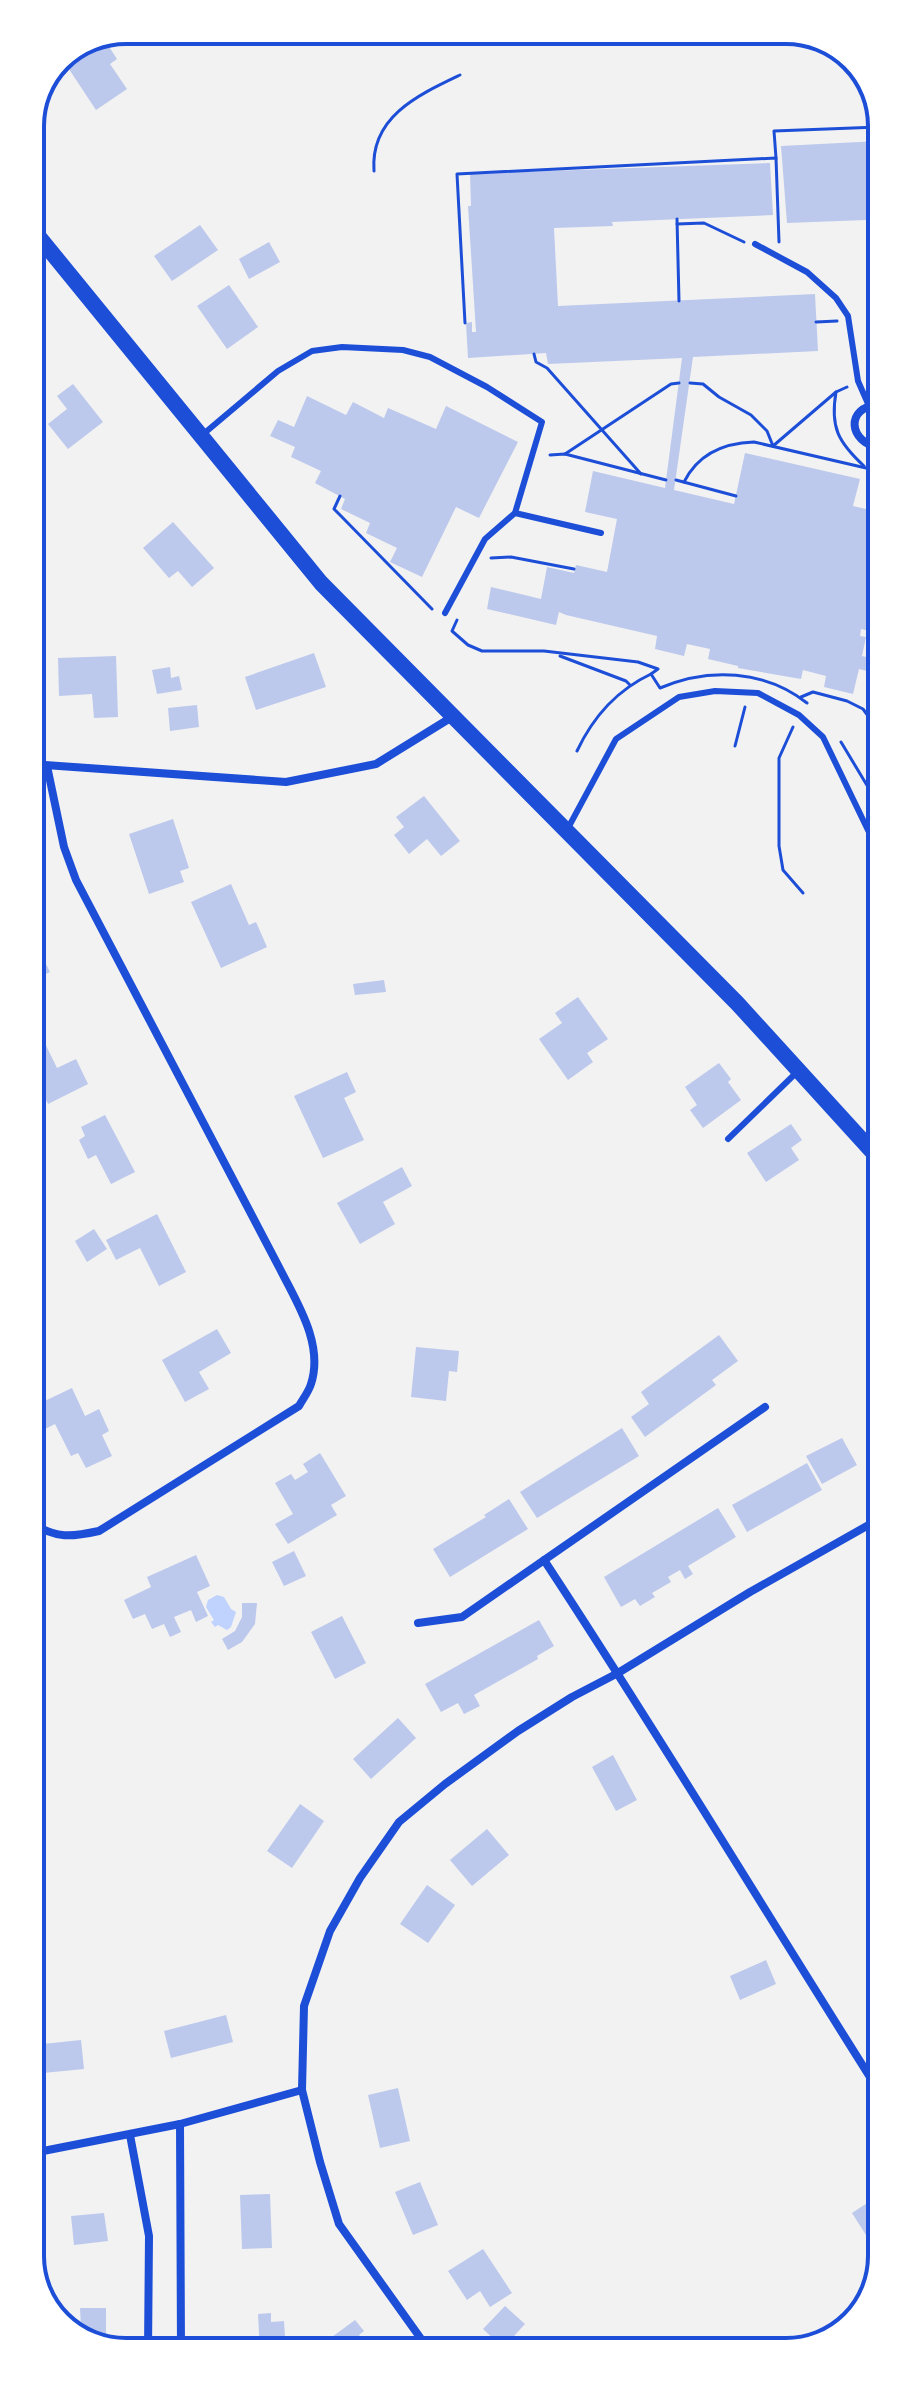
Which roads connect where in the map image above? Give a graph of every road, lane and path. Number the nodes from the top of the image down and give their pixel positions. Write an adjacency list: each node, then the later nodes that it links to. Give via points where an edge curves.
1 (460, 75): 4 (path, via 414,98 392,116 379,133)
2 (868, 127): 3 (path, via 774,131)
3 (776, 158): 7 (path); 11 (path, via 457,174)
4 (374, 171)
5 (44, 243): 19 (main road)
6 (755, 244): 7 (lane); 8 (path, via 704,223 677,221)
7 (780, 258): 9 (lane, via 823,284)
8 (679, 301)
9 (848, 320): 10 (path); 13 (lane)
10 (816, 322)
11 (465, 323)
12 (534, 354): 18 (path)
13 (858, 381): 16 (lane); 21 (path, via 836,392)
14 (679, 383): 18 (path)
15 (690, 383): 21 (path, via 703,384 751,415)
16 (868, 396)
17 (868, 406): 20 (street, via 854,423)
18 (601, 429): 22 (path); 25 (path)
19 (201, 436): 31 (lane, via 278,371 312,351 342,347 416,353 487,387 542,422); 46 (main road, via 321,583)
20 (868, 444)
21 (773, 446): 24 (path); 28 (path, via 735,442 720,447 691,468)
22 (565, 454): 23 (path); 25 (path)
23 (550, 455)
24 (868, 468)
25 (641, 474): 26 (path)
26 (666, 480)
27 (676, 480): 28 (path)
28 (684, 482): 30 (path)
29 (340, 496): 36 (path, via 334,509)
30 (736, 496)
31 (515, 513): 32 (lane); 37 (lane, via 485,539)
32 (601, 533)
33 (484, 563): 34 (path, via 511,557)
34 (574, 569)
35 (462, 609): 38 (path, via 452,631 468,645 490,652)
36 (435, 612)
37 (445, 613)
38 (555, 654): 39 (path, via 651,665 658,669); 40 (path)
39 (651, 674): 40 (path); 41 (path, via 660,688 726,674 773,683)
40 (630, 685): 49 (path, via 596,717)
41 (799, 697): 43 (path); 45 (path, via 813,692 847,701)
42 (745, 707): 48 (path)
43 (811, 707)
44 (799, 715): 53 (lane, via 823,737); 54 (lane, via 758,693 715,691 679,697 616,739); 55 (path, via 779,758 778,804 783,870)
45 (868, 716)
46 (452, 717): 51 (street, via 376,764 286,782); 54 (main road)
47 (837, 736): 52 (path)
48 (735, 746)
49 (577, 751)
50 (44, 766): 51 (street)
51 (47, 766): 61 (street, via 76,880 280,1269 315,1351 311,1383 299,1406 99,1531 70,1537)
52 (868, 787)
53 (868, 830)
54 (566, 831): 56 (main road)
55 (803, 893)
56 (799, 1070): 57 (lane); 58 (main road)
57 (728, 1139)
58 (868, 1147)
59 (765, 1407): 62 (street)
60 (868, 1525): 64 (street)
61 (44, 1531)
62 (544, 1560): 63 (street, via 462,1617); 64 (street)
63 (418, 1623)
64 (618, 1673): 65 (street); 66 (street, via 518,1731 399,1822 330,1931 304,2006)
65 (868, 2074)
66 (302, 2090): 67 (street); 72 (street, via 339,2224)
67 (180, 2124): 68 (street); 71 (street)
68 (130, 2135): 69 (street); 70 (street, via 149,2236)
69 (44, 2151)
70 (148, 2338)
71 (181, 2338)
72 (420, 2338)

